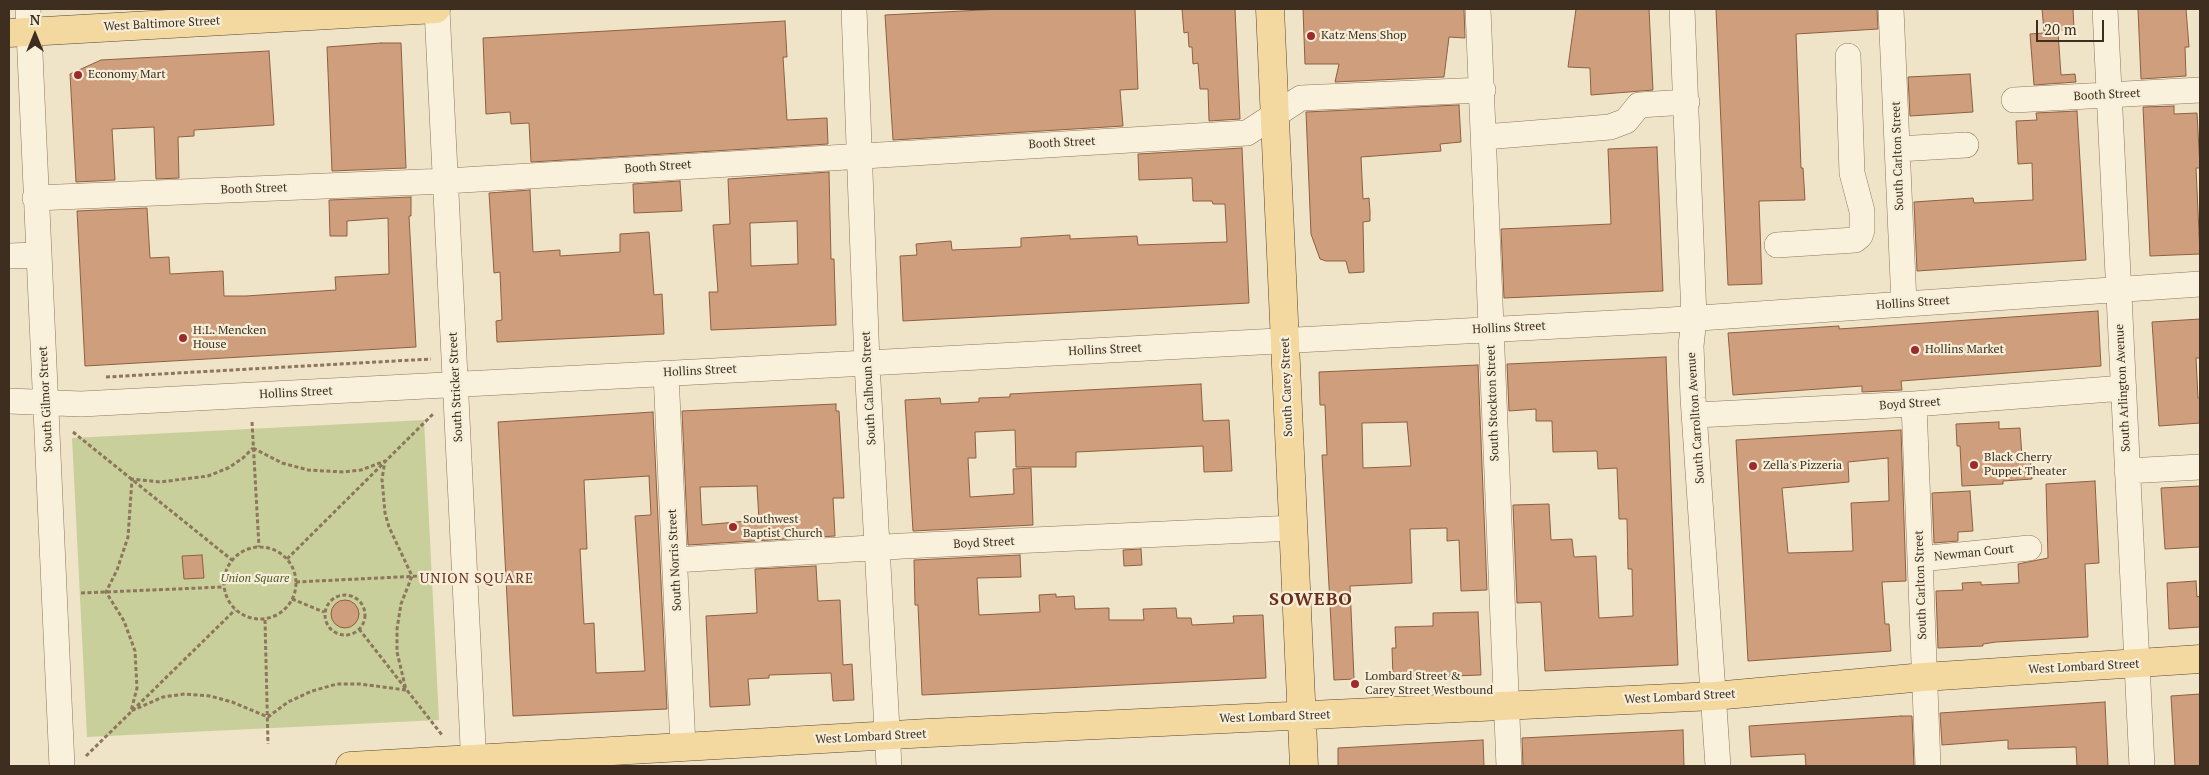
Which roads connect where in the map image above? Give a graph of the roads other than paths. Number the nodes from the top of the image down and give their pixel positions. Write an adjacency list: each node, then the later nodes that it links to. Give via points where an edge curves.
1 (437, 9): 8 (main road, West Baltimore Street); 21 (street, South Stricker Street)
2 (854, 9): 20 (street, South Calhoun Street)
3 (1270, 9): 16 (main road, South Carey Street)
4 (1478, 9): 11 (street, South Stockton Street)
5 (1682, 9): 15 (street, South Carrollton Avenue)
6 (1891, 9): 19 (street, South Carlton Street)
7 (2105, 9): 13 (street, South Arlington Avenue)
8 (21, 25): 9 (street); 22 (street, South Gilmor Street)
9 (9, 55)
10 (1848, 56): 24 (street, via 1852,173)
11 (1483, 90): 16 (street, Booth Street, via 1301,98); 17 (street, South Stockton Street)
12 (2200, 90): 13 (street, Booth Street)
13 (2109, 94): 14 (street, Booth Street); 29 (street, South Arlington Avenue)
14 (2014, 100)
15 (1687, 102): 17 (street, via 1639,105 1626,121 1610,127); 31 (street, South Carrollton Avenue)
16 (1275, 115): 20 (street, Booth Street, via 1247,133); 33 (main road, South Carey Street)
17 (1484, 138): 32 (street, South Stockton Street)
18 (1966, 145): 19 (street)
19 (1898, 149): 23 (street, South Carlton Street)
20 (858, 155): 21 (street, Booth Street); 34 (street, South Calhoun Street)
21 (446, 181): 22 (street, Booth Street); 36 (street, South Stricker Street)
22 (35, 198): 26 (street, South Gilmor Street)
23 (1900, 209): 24 (street); 30 (street, South Carlton Street)
24 (1862, 211): 25 (street, via 1862,230 1855,240)
25 (1777, 245)
26 (38, 255): 27 (street); 39 (street, South Gilmor Street)
27 (9, 256)
28 (2200, 284): 29 (street, Hollins Street)
29 (2118, 289): 30 (street, Hollins Street); 37 (street, South Arlington Avenue)
30 (1904, 304): 31 (street, Hollins Street)
31 (1694, 318): 32 (street, Hollins Street); 41 (street, South Carrollton Avenue, via 1691,346)
32 (1490, 329): 33 (street, Hollins Street); 53 (street, South Stockton Street)
33 (1285, 340): 34 (street, Hollins Street); 44 (main road, South Carey Street)
34 (868, 363): 35 (street, Hollins Street); 45 (street, South Calhoun Street)
35 (666, 373): 36 (street, Hollins Street); 48 (street, South Norris Street)
36 (455, 384): 39 (street, Hollins Street, via 81,404); 58 (street, South Stricker Street)
37 (2124, 388): 40 (street, Boyd Street); 43 (street, South Arlington Avenue)
38 (9, 401): 39 (street, Hollins Street)
39 (46, 403): 57 (street, South Gilmor Street)
40 (1914, 404): 41 (street, Boyd Street); 47 (street, South Carlton Street)
41 (1696, 415): 52 (street, South Carrollton Avenue)
42 (2200, 467): 43 (street)
43 (2127, 471): 50 (street, South Arlington Avenue)
44 (1294, 528): 45 (street, Boyd Street); 54 (main road, South Carey Street)
45 (879, 548): 48 (street, Boyd Street); 55 (street, South Calhoun Street)
46 (2029, 548): 47 (street, Newman Court)
47 (1920, 558): 51 (street, South Carlton Street)
48 (675, 560): 56 (street, South Norris Street)
49 (2200, 659): 50 (main road, West Lombard Street)
50 (2137, 664): 51 (main road, West Lombard Street); 65 (street, South Arlington Avenue)
51 (1924, 677): 52 (main road, West Lombard Street); 64 (street, South Carlton Street)
52 (1714, 696): 53 (main road, West Lombard Street); 63 (street, South Carrollton Avenue)
53 (1506, 706): 54 (main road, West Lombard Street); 62 (street, South Stockton Street)
54 (1302, 716): 55 (main road, West Lombard Street); 61 (main road, South Carey Street)
55 (888, 736): 56 (main road, West Lombard Street); 60 (street, South Calhoun Street)
56 (683, 747): 58 (main road, West Lombard Street)
57 (73, 762)
58 (473, 763): 59 (main road, West Lombard Street)
59 (350, 766)
60 (890, 766)
61 (1304, 766)
62 (1509, 766)
63 (1718, 766)
64 (1928, 766)
65 (2142, 766)

